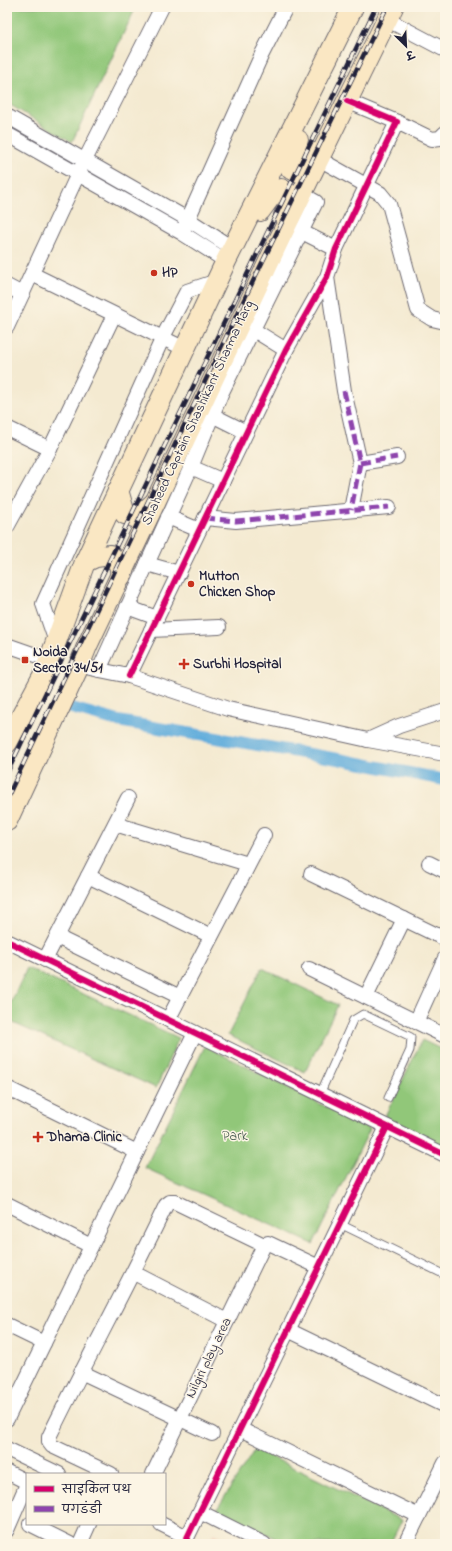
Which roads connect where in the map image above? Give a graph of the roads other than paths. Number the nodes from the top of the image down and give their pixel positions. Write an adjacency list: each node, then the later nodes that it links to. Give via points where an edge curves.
1 (162, 7): 13 (street)
2 (286, 7): 17 (street, via 262,54)
3 (353, 7): 6 (main road)
4 (390, 13): 5 (street); 7 (main road, Shaheed Captain Shashikant Sharma Marg)
5 (445, 50)
6 (312, 89): 7 (main road, via 312,108 289,161 289,165 295,171 307,168); 18 (main road)
7 (345, 105): 9 (street); 12 (main road, Shaheed Captain Shashikant Sharma Marg)
8 (7, 116): 13 (street)
9 (397, 122): 10 (street, via 432,139 440,138); 15 (street)
10 (445, 133)
11 (7, 134): 14 (street)
12 (319, 159): 15 (street); 16 (main road, Shaheed Captain Shashikant Sharma Marg)
13 (86, 161): 14 (street); 17 (street)
14 (78, 174): 20 (street); 24 (street)
15 (367, 184): 22 (street); 30 (street, via 380,193 389,204 418,310 432,319)
16 (302, 194): 19 (street, via 316,202); 21 (main road, Shaheed Captain Shashikant Sharma Marg)
17 (189, 220): 20 (street); 23 (street)
18 (243, 224): 21 (main road, via 264,206 274,192 285,190 291,200); 23 (main road)
19 (300, 231): 22 (street); 32 (street)
20 (182, 233): 23 (street)
21 (280, 238): 45 (main road, Shaheed Captain Shashikant Sharma Marg)
22 (336, 249): 25 (street)
23 (229, 255): 26 (main road)
24 (32, 274): 28 (street); 29 (street)
25 (327, 277): 35 (street); 41 (street, via 344,391)
26 (217, 281): 33 (street, via 187,291); 34 (main road)
27 (7, 286): 28 (street)
28 (22, 294): 31 (street)
29 (114, 315): 33 (street); 39 (street)
30 (445, 322)
31 (7, 327)
32 (252, 330): 35 (street); 36 (street)
33 (163, 337): 34 (street); 59 (street, via 43,604)
34 (185, 349): 44 (main road)
35 (286, 350): 38 (street)
36 (212, 414): 38 (street); 42 (street)
37 (7, 428): 39 (street)
38 (246, 432): 43 (street)
39 (50, 449): 49 (street)
40 (397, 457): 41 (street)
41 (360, 463): 47 (street)
42 (191, 467): 43 (street); 48 (street)
43 (223, 481): 50 (street)
44 (118, 490): 45 (main road, via 125,514 134,517); 51 (main road)
45 (156, 501): 54 (main road, Shaheed Captain Shashikant Sharma Marg)
46 (389, 507): 47 (street)
47 (351, 510): 50 (street)
48 (168, 517): 50 (street); 52 (street)
49 (9, 519)
50 (202, 524): 53 (street)
51 (85, 562): 54 (main road, via 110,555 119,564); 59 (main road)
52 (147, 564): 53 (street); 55 (street)
53 (179, 572): 56 (street)
54 (121, 576): 60 (main road, Shaheed Captain Shashikant Sharma Marg)
55 (128, 607): 56 (street); 61 (street)
56 (154, 624): 57 (street); 62 (street)
57 (219, 627)
58 (7, 645): 59 (street)
59 (50, 658): 64 (main road)
60 (79, 666): 61 (street); 69 (main road, Shaheed Captain Shashikant Sharma Marg)
61 (99, 670): 62 (street)
62 (128, 676): 65 (street, via 228,709)
63 (445, 711): 65 (street, via 399,726)
64 (17, 720): 66 (main road)
65 (368, 740): 67 (street)
66 (7, 743)
67 (445, 754)
68 (128, 798): 70 (street)
69 (7, 821)
70 (115, 824): 73 (street); 76 (street)
71 (264, 835): 73 (street)
72 (429, 863): 74 (street)
73 (248, 864): 78 (street)
74 (445, 871)
75 (311, 874): 77 (street)
76 (88, 876): 78 (street); 79 (street)
77 (404, 919): 80 (street); 86 (street)
78 (211, 936): 85 (street)
79 (57, 937): 83 (street); 85 (street)
80 (445, 939)
81 (9, 947): 83 (street)
82 (445, 958): 88 (street)
83 (45, 960): 87 (street)
84 (309, 969): 86 (street)
85 (180, 997): 87 (street)
86 (366, 997): 88 (street)
87 (168, 1020): 89 (street)
88 (416, 1022): 90 (street)
89 (195, 1033): 92 (street); 95 (street)
90 (445, 1036)
91 (7, 1088): 95 (street)
92 (320, 1094): 93 (lane, via 352,1020 363,1014 411,1037 410,1050); 94 (street)
93 (388, 1098)
94 (387, 1126): 96 (street); 98 (street)
95 (137, 1152): 100 (street)
96 (445, 1155)
97 (7, 1204): 100 (street)
98 (340, 1224): 101 (street); 103 (lane)
99 (265, 1244): 101 (street); 102 (street, via 175,1202 170,1202 166,1205); 104 (street, Nilgiri play area)
100 (91, 1246): 107 (street)
101 (319, 1267): 106 (street)
102 (134, 1273): 104 (street); 108 (street)
103 (445, 1275)
104 (227, 1321): 110 (street, Nilgiri play area)
105 (7, 1325): 107 (street)
106 (288, 1330): 109 (street); 112 (street)
107 (44, 1343): 111 (street)
108 (81, 1372): 110 (street); 118 (street, via 49,1437 49,1442 52,1446)
109 (445, 1406)
110 (180, 1418): 113 (street); 119 (street, Nilgiri play area)
111 (7, 1420)
112 (240, 1429): 122 (street); 124 (street)
113 (212, 1434)
114 (7, 1449): 117 (street)
115 (445, 1463): 124 (street)
116 (7, 1472): 120 (street)
117 (57, 1473)
118 (109, 1473)
119 (153, 1473)
120 (26, 1482)
121 (26, 1485): 123 (street)
122 (200, 1512): 130 (street); 133 (street)
123 (10, 1514): 125 (street); 129 (street)
124 (419, 1516): 134 (street)
125 (26, 1522)
126 (32, 1525): 131 (street)
127 (89, 1525): 132 (street)
128 (162, 1525): 130 (street)
129 (7, 1530)
130 (186, 1541)
131 (70, 1544)
132 (80, 1544)
133 (264, 1544)
134 (405, 1544)

